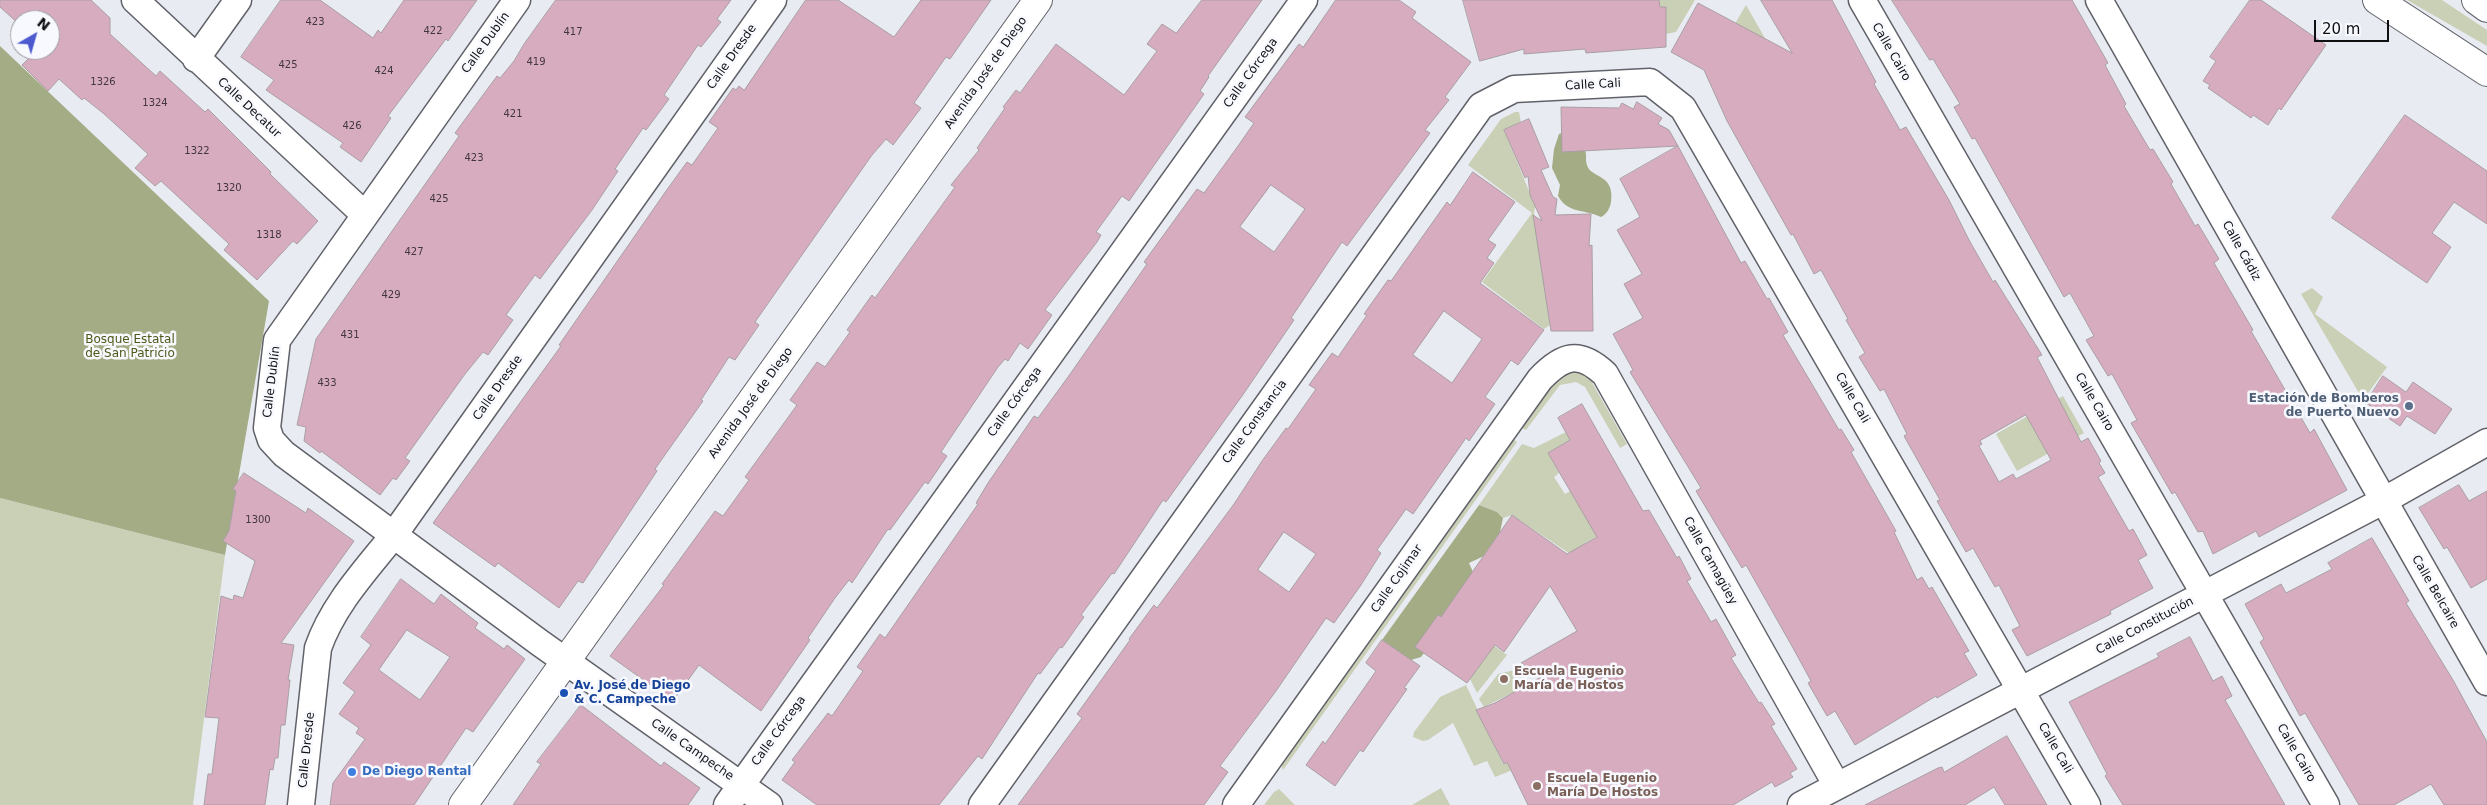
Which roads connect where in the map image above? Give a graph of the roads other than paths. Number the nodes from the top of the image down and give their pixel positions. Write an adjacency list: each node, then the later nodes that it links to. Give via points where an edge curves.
1 (135, 0): 12 (street, Calle Decatur)
2 (238, 0): 12 (street)
3 (517, 0): 15 (street, Calle Dublín)
4 (773, 0): 19 (street, Calle Dresde)
5 (1038, 0): 21 (main road, Avenida José de Diego)
6 (1304, 0): 25 (street, Calle Córcega)
7 (1862, 0): 20 (street, Calle Cairo)
8 (2099, 0): 18 (street, Calle Cádiz)
9 (2377, 0): 13 (main road)
10 (2476, 0): 11 (main road)
11 (2487, 8)
12 (196, 59): 15 (street, Calle Decatur)
13 (2487, 72)
14 (1558, 87): 23 (street, Calle Cali, via 1650,82 1684,108); 29 (street, Calle Constancia, via 1514,90 1481,106)
15 (364, 214): 19 (street, Calle Dublín, via 277,340 267,428 271,440 284,454)
16 (1565, 359): 24 (street, Calle Camagüey, via 1579,358 1592,363 1605,374); 30 (street, Calle Cojimar, via 1540,379)
17 (2487, 442): 18 (street, Calle Constitución)
18 (2383, 501): 20 (street, Calle Constitución); 22 (street, Calle Belcaire)
19 (393, 536): 21 (street, Calle Dublín); 26 (street, Calle Dresde, via 346,596 326,626 318,648)
20 (2206, 594): 23 (street, Calle Constitución); 33 (street, Calle Cairo)
21 (566, 661): 25 (street, Calle Campeche); 27 (main road, Avenida José de Diego)
22 (2487, 682)
23 (2022, 690): 24 (street, Calle Constitución); 32 (street, Calle Cali)
24 (1837, 786): 31 (street, Calle Constitución)
25 (734, 795): 28 (street, Calle Campeche)
26 (301, 805)
27 (464, 805)
28 (769, 805)
29 (982, 805)
30 (1236, 805)
31 (1801, 805)
32 (2087, 805)
33 (2326, 805)

